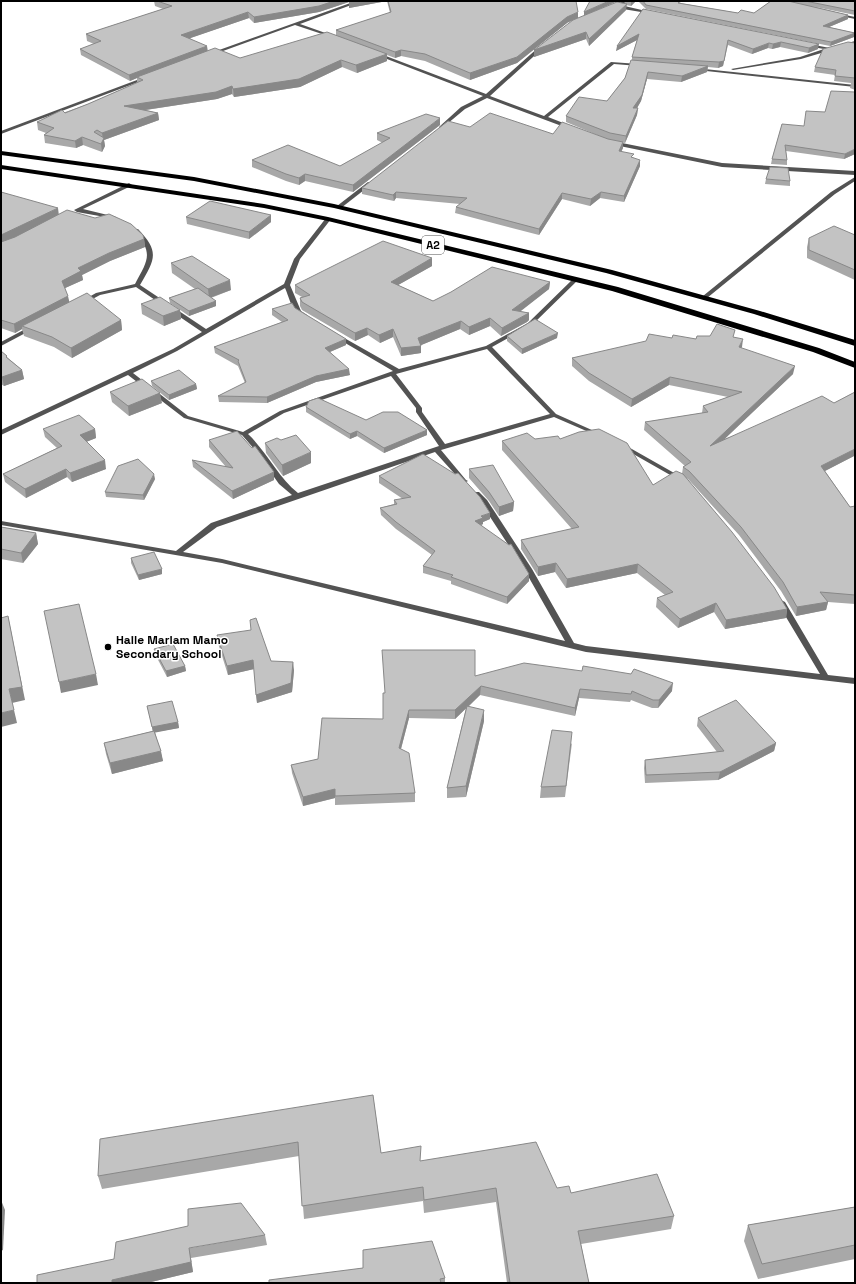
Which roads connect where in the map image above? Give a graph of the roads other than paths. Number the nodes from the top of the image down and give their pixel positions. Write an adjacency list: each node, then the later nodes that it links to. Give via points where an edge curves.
1 (360, 1): 8 (street)
2 (626, 1): 3 (street)
3 (617, 6): 4 (street); 6 (street)
4 (610, 9)
5 (832, 13): 7 (street)
6 (662, 15)
7 (855, 18)
8 (296, 24): 9 (street); 15 (street)
9 (341, 41)
10 (855, 42): 13 (street)
11 (547, 43): 21 (street)
12 (800, 43): 13 (street)
13 (830, 49): 18 (street, via 801,58)
14 (370, 52): 21 (street)
15 (208, 55)
16 (643, 65): 22 (street, via 613,63)
17 (689, 68): 18 (street)
18 (723, 71): 20 (street)
19 (153, 76): 25 (street)
20 (855, 86)
21 (486, 96): 22 (street); 24 (street, via 463,108)
22 (544, 118): 23 (street)
23 (572, 128)
24 (438, 131)
25 (1, 133)
26 (608, 142): 29 (street, via 722,165)
27 (1, 153): 33 (highway, A2, via 187,178)
28 (1, 167): 32 (highway, A2)
29 (855, 173)
30 (376, 178): 33 (street)
31 (855, 179): 42 (street, via 833,193)
32 (128, 185): 34 (street); 37 (highway, A2, via 264,206)
33 (339, 207): 42 (highway, A2, via 568,260)
34 (78, 210): 35 (street); 36 (street)
35 (71, 214)
36 (118, 219)
37 (328, 219): 39 (highway, A2); 41 (street, via 297,259)
38 (131, 226): 40 (street, via 148,242 152,253)
39 (576, 279): 50 (street, via 530,324); 51 (highway, A2, via 802,345)
40 (137, 285): 43 (street, via 98,294); 46 (street)
41 (287, 285): 44 (street, via 298,312); 46 (street)
42 (706, 297): 48 (highway, A2)
43 (79, 304)
44 (310, 320)
45 (34, 327): 49 (street)
46 (206, 332): 52 (street)
47 (332, 333): 53 (street)
48 (855, 343)
49 (1, 344)
50 (488, 347): 53 (street); 54 (street)
51 (855, 365)
52 (128, 372): 55 (street); 56 (street, via 186,417)
53 (395, 372): 56 (street, via 282,412); 59 (street, via 419,408)
54 (554, 415): 57 (street); 59 (street)
55 (1, 433)
56 (244, 434): 61 (street, via 256,444 285,488)
57 (604, 437)
58 (617, 443): 60 (street, via 685,481)
59 (440, 448): 61 (street); 65 (street, via 484,502 528,569)
60 (690, 487)
61 (297, 496): 63 (street, via 214,526)
62 (1, 523): 63 (street)
63 (176, 554): 65 (street, via 222,561)
64 (777, 594): 66 (street)
65 (571, 645): 66 (street, via 594,650)
66 (826, 678): 67 (street)
67 (855, 681)

